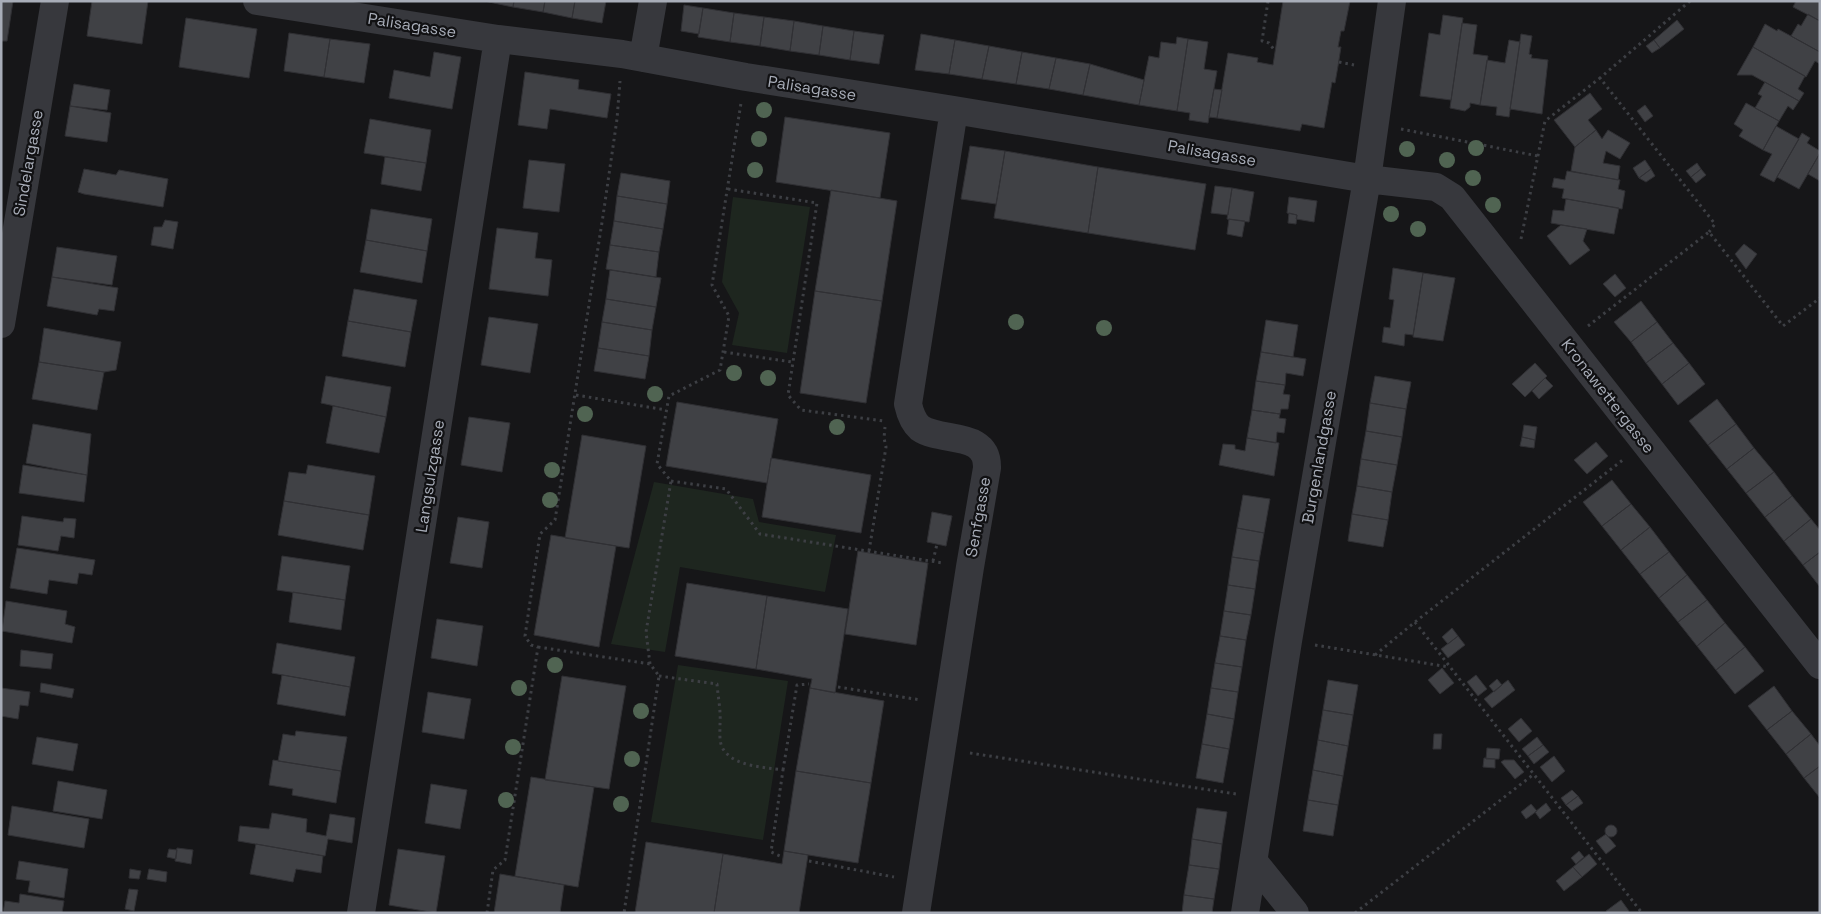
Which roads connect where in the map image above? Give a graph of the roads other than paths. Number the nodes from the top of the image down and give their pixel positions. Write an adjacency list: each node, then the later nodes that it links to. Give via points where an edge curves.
1 (56, 1): 9 (street, Sindelargasse)
2 (258, 1): 5 (street, Palisagasse)
3 (653, 1): 6 (street)
4 (1392, 1): 8 (street, Burgenlandgasse)
5 (498, 38): 6 (street, Palisagasse); 12 (street, Langsulzgasse)
6 (633, 56): 7 (street, Palisagasse)
7 (954, 110): 8 (street, Palisagasse); 13 (street, Senfgasse, via 908,404 912,418 920,428 974,443 985,455 987,468)
8 (1367, 179): 10 (street, Kronawettergasse, via 1436,187 1452,197); 11 (street, Burgenlandgasse, via 1289,631)
9 (1, 324)
10 (1820, 665)
11 (1254, 862): 14 (street, Burgenlandgasse); 15 (street)
12 (362, 913)
13 (916, 913)
14 (1245, 913)
15 (1295, 913)

